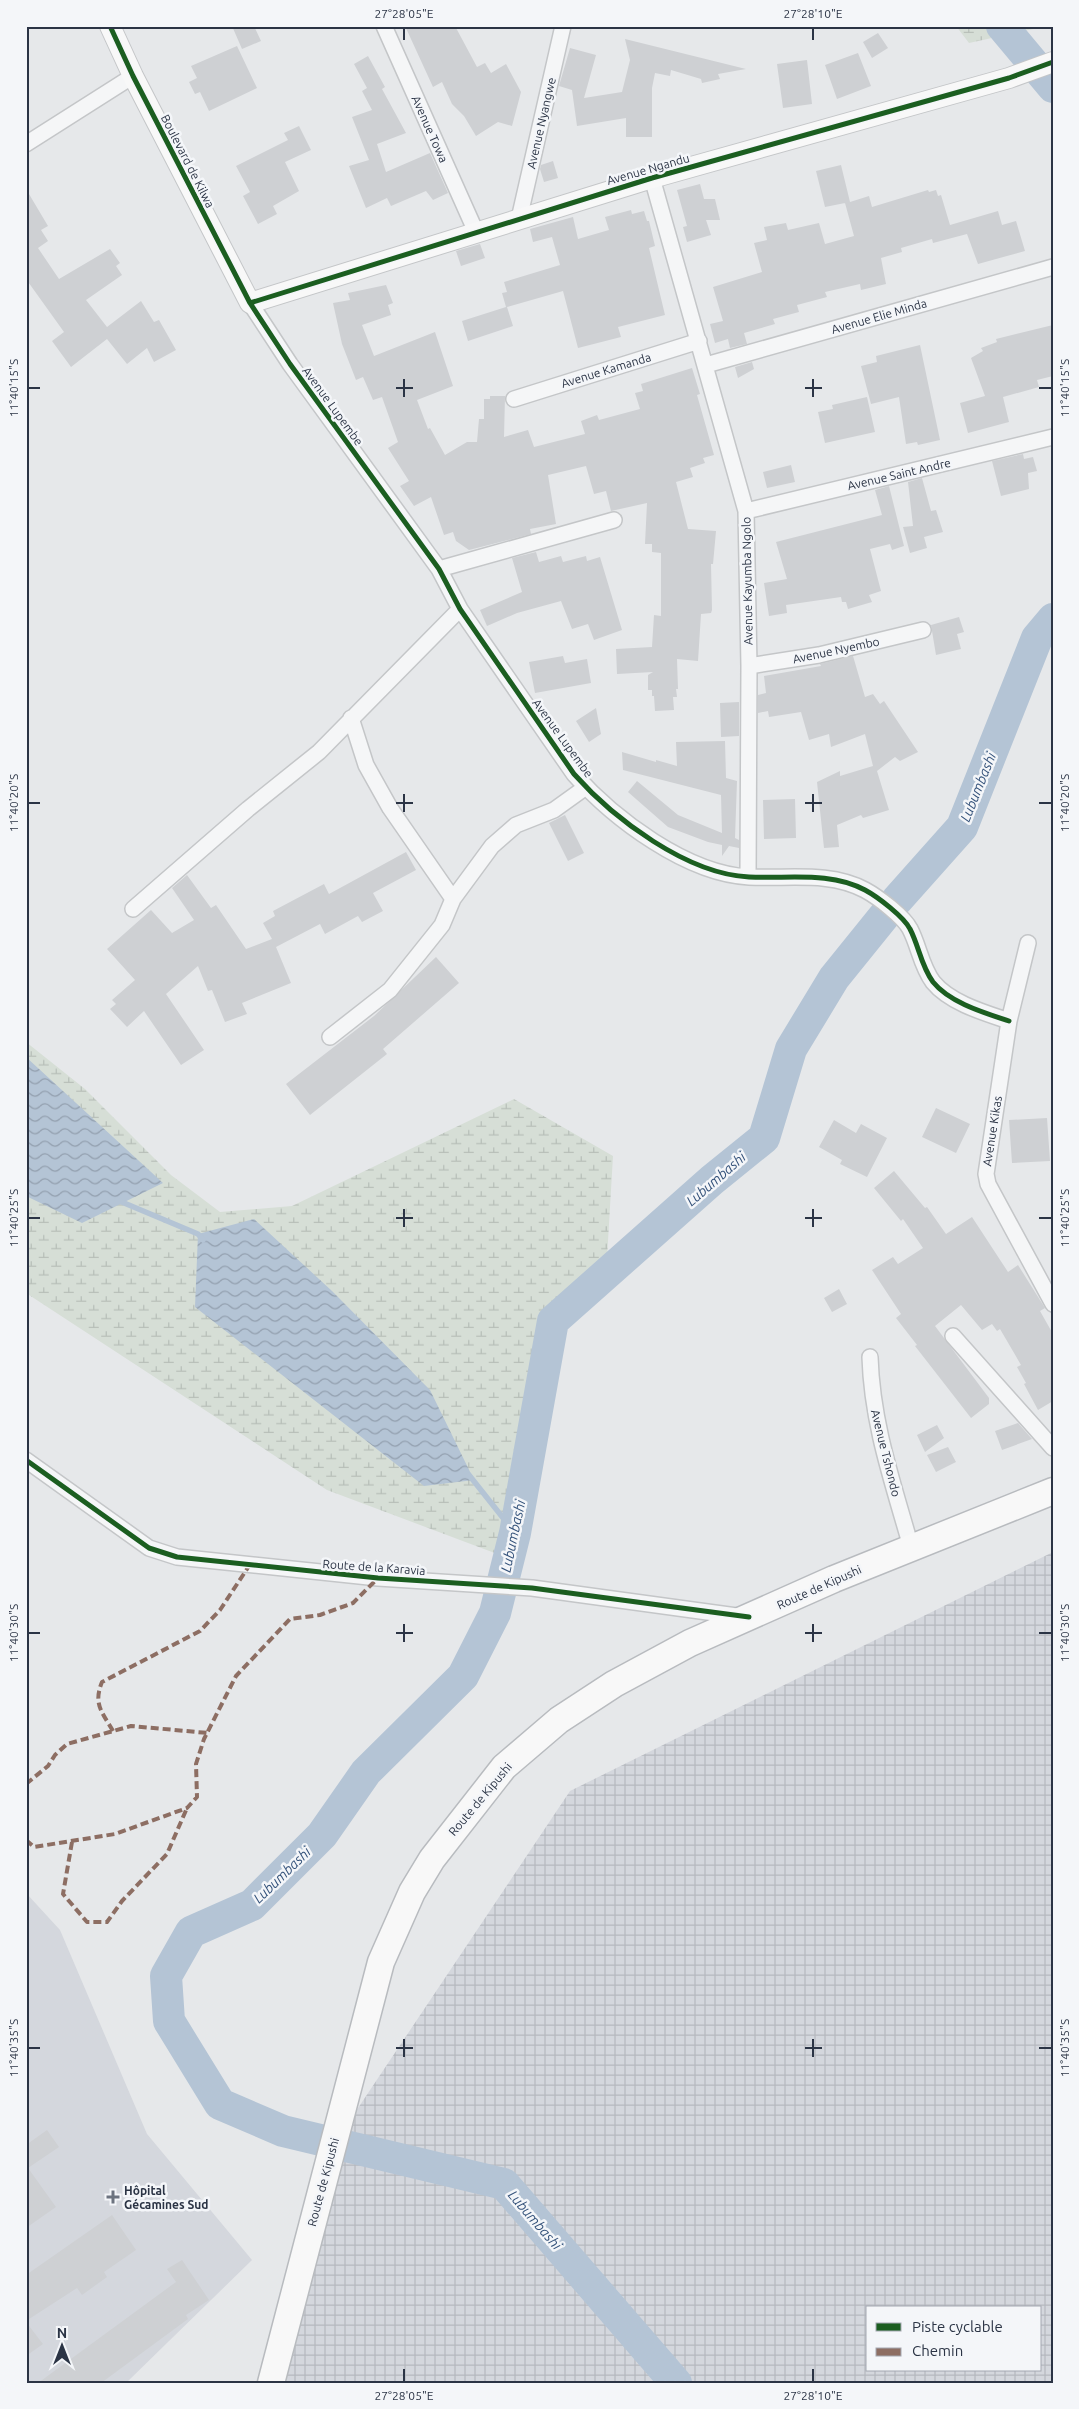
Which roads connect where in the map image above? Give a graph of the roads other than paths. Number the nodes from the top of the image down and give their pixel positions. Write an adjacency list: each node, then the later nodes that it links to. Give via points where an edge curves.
1 (110, 26): 5 (street, Boulevard de Kilwa)
2 (384, 26): 9 (street, Avenue Towa)
3 (563, 26): 8 (street, Avenue Nyangwe)
4 (1052, 62): 7 (street, Avenue Ngandu, via 1008,78)
5 (133, 76): 6 (street); 11 (street, Boulevard de Kilwa)
6 (26, 144)
7 (652, 178): 8 (street, Avenue Ngandu); 12 (street, Avenue Kayumba Ngolo)
8 (519, 219): 9 (street, Avenue Ngandu)
9 (476, 232): 11 (street, Avenue Ngandu)
10 (1053, 267): 13 (street, Avenue Elie Minda)
11 (250, 303): 18 (street, Avenue Lupembe, via 290,364)
12 (699, 341): 13 (street, Avenue Kayumba Ngolo); 14 (street, Avenue Kamanda)
13 (706, 365): 16 (street, Avenue Kayumba Ngolo)
14 (514, 400)
15 (1053, 437): 16 (street, Avenue Saint Andre)
16 (746, 511): 21 (street, Avenue Kayumba Ngolo)
17 (614, 520): 18 (street)
18 (439, 569): 19 (street, Avenue Lupembe)
19 (460, 609): 22 (street); 23 (street, Avenue Lupembe)
20 (923, 630): 21 (street, Avenue Nyembo, via 818,655)
21 (749, 666): 24 (street, Avenue Kayumba Ngolo)
22 (351, 718): 25 (street, via 366,765 390,808); 26 (street, via 319,752)
23 (586, 787): 24 (street, Avenue Lupembe, via 622,821 695,864 723,874); 25 (street, via 554,810 528,819 503,836 479,861)
24 (748, 877): 28 (street, Avenue Lupembe, via 838,880 875,896 905,921 924,966 940,989 981,1011)
25 (453, 899): 29 (street, via 442,925 390,990)
26 (132, 909)
27 (1028, 943): 28 (street, Avenue Kikas)
28 (1009, 1021): 30 (street, Avenue Kikas, via 986,1174 988,1184)
29 (330, 1037)
30 (1053, 1304)
31 (953, 1336): 33 (street)
32 (870, 1357): 36 (street, Avenue Tshondo, via 876,1421)
33 (1053, 1448)
34 (26, 1460): 37 (street, Route de la Karavia, via 149,1548 177,1557 378,1578 532,1588)
35 (1053, 1491): 36 (highway, Route de Kipushi)
36 (911, 1547): 37 (highway, Route de Kipushi)
37 (749, 1617): 38 (highway, Route de Kipushi, via 690,1643 622,1680 559,1720 504,1767 432,1859 393,1932 370,1998)
38 (271, 2383)

